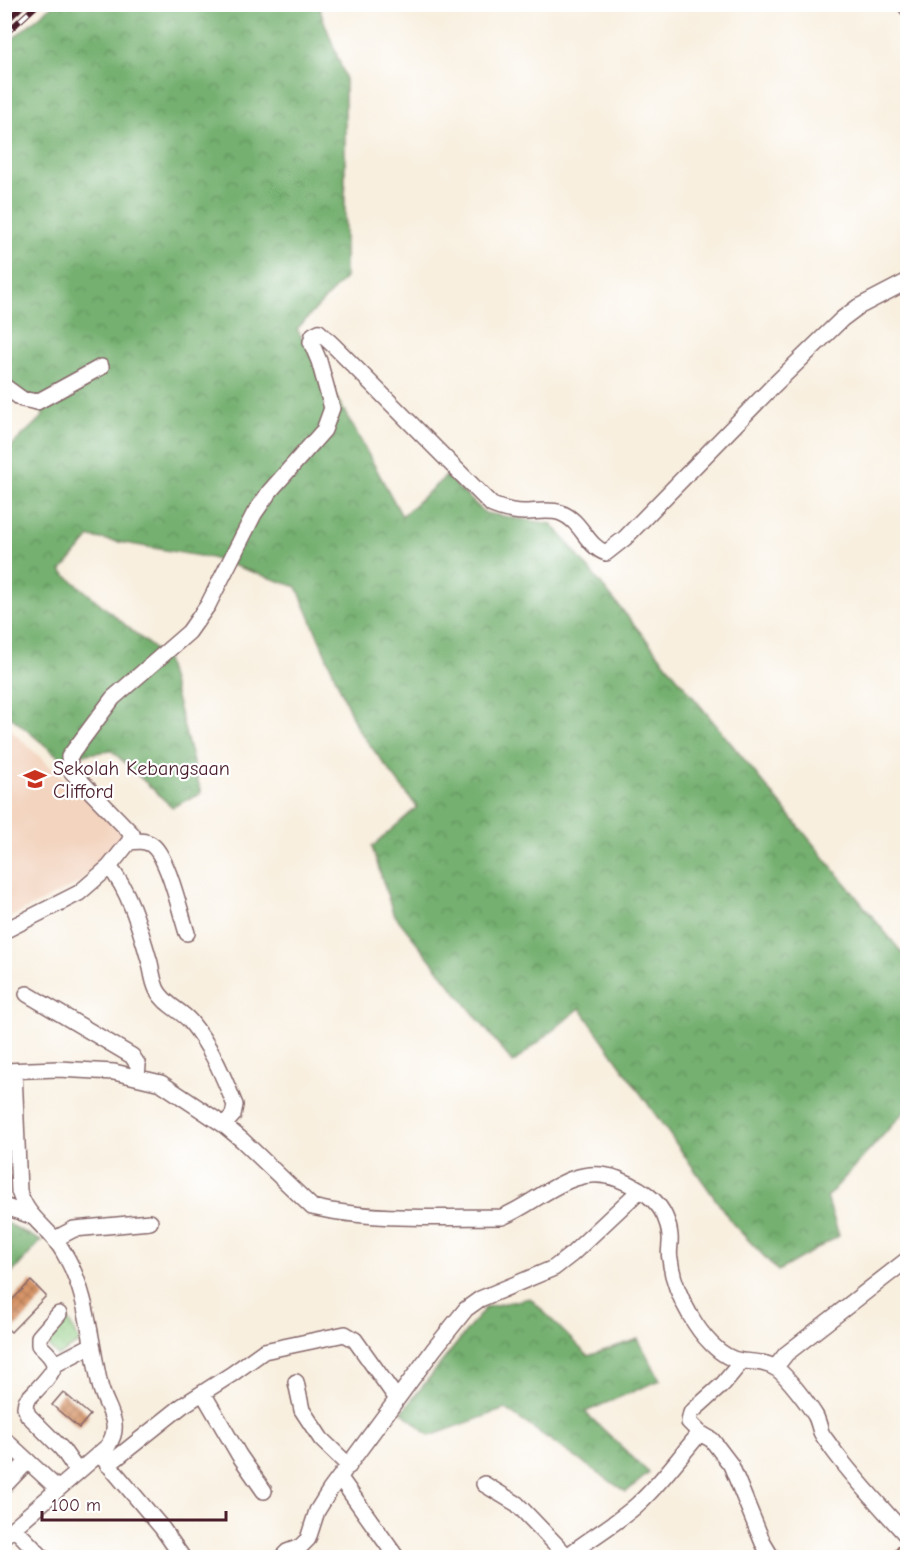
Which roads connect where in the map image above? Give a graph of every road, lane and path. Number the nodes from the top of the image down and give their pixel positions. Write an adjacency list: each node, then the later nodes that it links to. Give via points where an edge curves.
1 (904, 4): 2 (street)
2 (908, 9)
3 (908, 281): 6 (street, via 843,319 606,553 596,550 579,526 561,513 521,512 492,505 334,346 319,332 313,335 311,342 332,408 324,430 259,506 189,633 113,698 69,756 71,771 132,834)
4 (101, 367): 5 (street, via 37,402 22,399)
5 (4, 386)
6 (129, 842): 7 (street); 9 (street, via 150,843 158,851)
7 (109, 867): 8 (street, via 79,893); 13 (street, via 125,894 162,998 188,1019 211,1050 235,1106)
8 (4, 931)
9 (187, 933)
10 (27, 993): 12 (street, via 132,1056 138,1065)
11 (9, 1071): 12 (street, via 58,1069); 16 (street, via 19,1191)
12 (137, 1077): 13 (street, via 161,1083)
13 (224, 1125): 14 (street, via 312,1207 372,1215 502,1217 580,1175 617,1179)
14 (640, 1190): 22 (street, via 662,1209 668,1224 669,1258 690,1316 717,1348 730,1359); 27 (street, via 554,1268 480,1299 466,1309)
15 (4, 1206): 16 (street)
16 (30, 1216): 18 (street)
17 (150, 1222): 18 (street, via 74,1229)
18 (55, 1239): 21 (street, via 77,1280)
19 (908, 1259): 24 (street, via 786,1354)
20 (59, 1314): 23 (street, via 39,1338 39,1345)
21 (92, 1345): 23 (street); 30 (street, via 100,1389 114,1426)
22 (742, 1361): 24 (street); 28 (street, via 691,1413 690,1422)
23 (54, 1365): 32 (street, via 25,1407)
24 (775, 1368): 39 (street, via 816,1417 833,1450)
25 (296, 1382): 33 (street, via 302,1410)
26 (203, 1393): 27 (street, via 264,1351 345,1334 355,1340); 30 (street); 37 (street)
27 (397, 1399): 33 (street)
28 (700, 1433): 44 (street, via 640,1502); 45 (street, via 712,1440 731,1465)
29 (4, 1439): 31 (street)
30 (104, 1459): 32 (street); 41 (street)
31 (28, 1461): 35 (street); 36 (street)
32 (78, 1472): 36 (street)
33 (344, 1472): 42 (street, via 317,1511 308,1539); 43 (street)
34 (484, 1484): 44 (street, via 517,1504)
35 (4, 1486)
36 (58, 1489): 38 (street)
37 (264, 1491)
38 (9, 1532): 40 (street)
39 (908, 1537)
40 (43, 1557)
41 (183, 1557)
42 (280, 1557)
43 (397, 1557)
44 (566, 1557)
45 (772, 1557)

